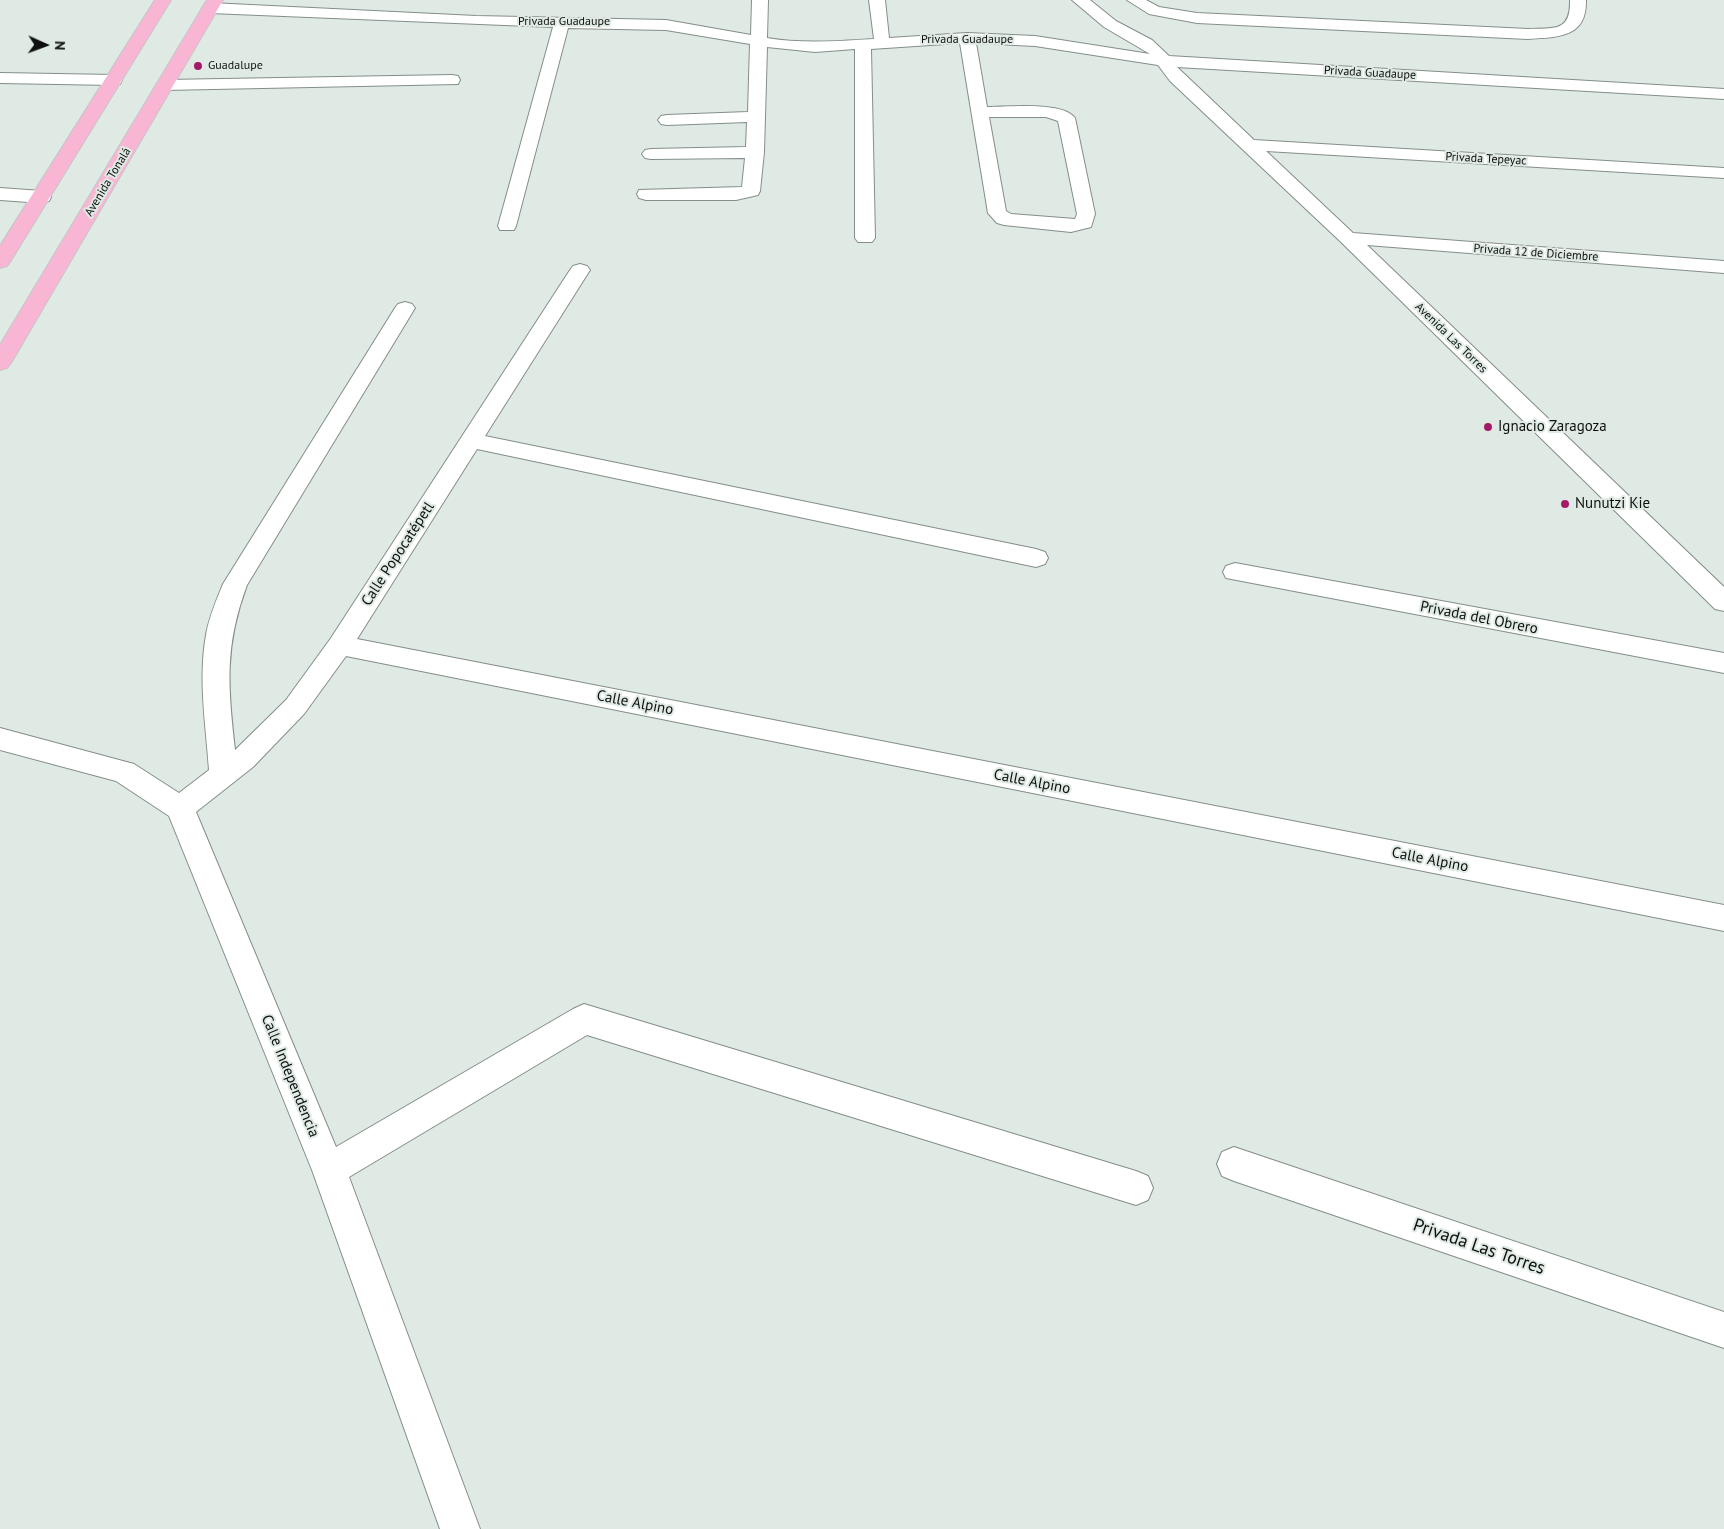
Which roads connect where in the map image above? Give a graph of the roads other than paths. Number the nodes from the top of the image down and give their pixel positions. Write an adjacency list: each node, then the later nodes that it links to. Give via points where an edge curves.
1 (162, 0): 17 (main road)
2 (760, 0): 11 (street)
3 (876, 0): 12 (street)
4 (1080, 0): 9 (street, Avenida Las Torres)
5 (1578, 0): 6 (street, via 1578,18 1572,26 1554,32 1528,34 1197,18 1155,11)
6 (1137, 1)
7 (212, 4): 8 (street, Privada Guadaupe, via 476,21); 19 (main road, Avenida Tonalá)
8 (562, 22): 11 (street, Privada Guadaupe, via 626,15); 31 (street)
9 (1110, 24): 14 (street, Avenida Las Torres, via 1116,39); 15 (street, Avenida Las Torres, via 1136,36 1156,51)
10 (967, 38): 12 (street, Privada Guadaupe); 14 (street, Privada Guadaupe, via 1034,40); 21 (street)
11 (757, 40): 13 (street, Privada Guadaupe, via 815,47); 22 (street)
12 (882, 42): 13 (street, Privada Guadaupe)
13 (863, 45): 32 (street)
14 (1142, 58): 15 (street, Avenida Las Torres)
15 (1170, 69): 20 (street, Privada Guadaupe); 24 (street, Avenida Las Torres)
16 (0, 78): 17 (street)
17 (114, 80): 30 (main road)
18 (452, 80): 19 (street)
19 (164, 85): 38 (main road, Avenida Tonalá)
20 (1724, 94)
21 (981, 112): 21 (street, via 1048,112 1066,118 1086,214 1084,223 1071,226 1011,220 997,213)
22 (756, 118): 23 (street); 25 (street)
23 (667, 120)
24 (1248, 145): 27 (street, Privada Tepeyac); 33 (street, Avenida Las Torres)
25 (755, 152): 26 (street); 29 (street, via 752,189 748,193)
26 (651, 154)
27 (1724, 173)
28 (0, 194): 30 (street)
29 (646, 194)
30 (42, 197): 34 (main road)
31 (507, 226)
32 (865, 238)
33 (1348, 238): 35 (street, Privada 12 de Diciembre); 42 (street, Avenida Las Torres)
34 (0, 262)
35 (1724, 268)
36 (580, 270): 39 (street, Calle Popocatépetl)
37 (405, 308): 46 (street, via 235,584 222,617 218,680)
38 (0, 363)
39 (472, 440): 40 (street); 43 (street, Calle Popocatépetl)
40 (1036, 558)
41 (1235, 572): 44 (street, Privada del Obrero)
42 (1724, 602)
43 (340, 645): 46 (street, Calle Popocatépetl, via 295,707); 48 (street, Calle Alpino)
44 (1724, 663)
45 (0, 739): 47 (street, via 124,772)
46 (223, 775): 47 (street, Calle Popocatépetl)
47 (180, 808): 50 (street, Calle Independencia)
48 (1724, 918)
49 (1234, 1164): 52 (street, Privada Las Torres)
50 (329, 1170): 51 (street, via 584,1019); 53 (street, Calle Independencia)
51 (1136, 1188)
52 (1724, 1330)
53 (460, 1529)

